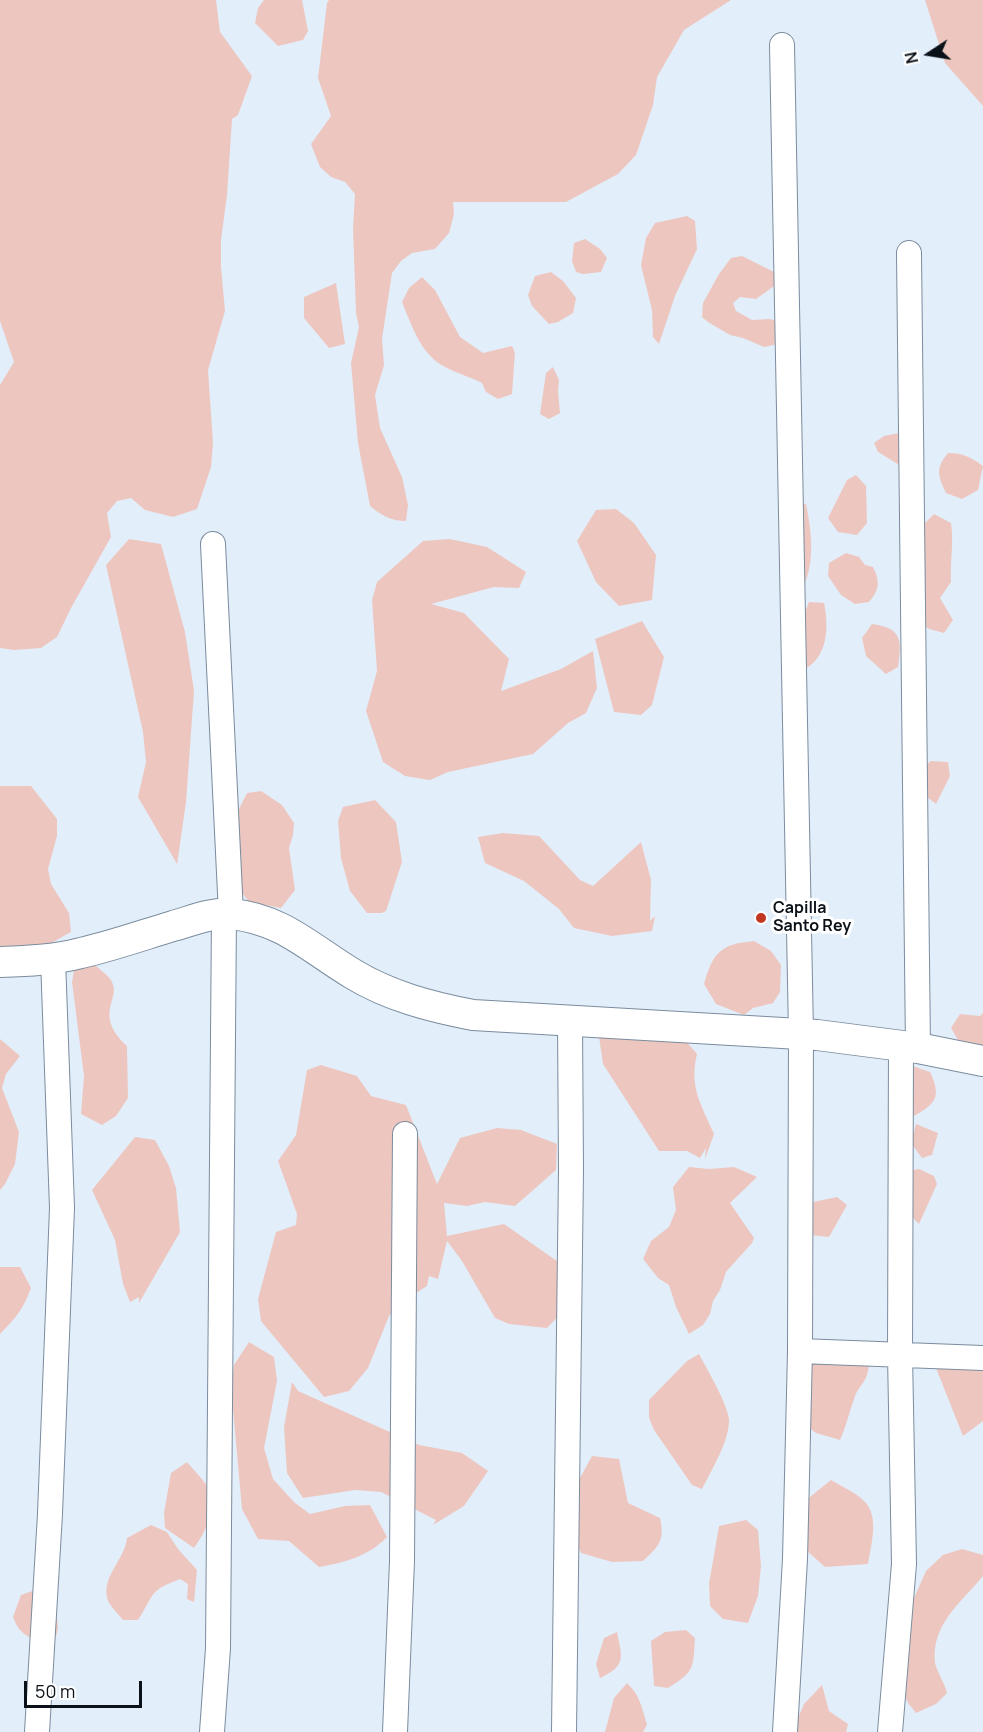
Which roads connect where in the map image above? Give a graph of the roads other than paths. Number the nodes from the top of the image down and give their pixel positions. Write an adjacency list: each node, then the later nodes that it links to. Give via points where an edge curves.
1 (782, 45): 8 (street)
2 (909, 253): 9 (street)
3 (213, 544): 4 (street)
4 (228, 914): 5 (main road); 7 (main road, via 268,922 379,988 441,1009 473,1015); 16 (street, via 218,1648)
5 (53, 960): 6 (main road); 15 (street, via 62,1208)
6 (0, 962)
7 (570, 1021): 8 (main road); 18 (street)
8 (801, 1034): 9 (main road); 12 (street)
9 (909, 1046): 10 (main road); 13 (street)
10 (983, 1061)
11 (405, 1134): 17 (street, via 402,1562)
12 (800, 1352): 13 (street); 19 (street, via 795,1559)
13 (900, 1355): 14 (street); 20 (street, via 904,1564)
14 (983, 1358)
15 (37, 1732)
16 (212, 1732)
17 (395, 1732)
18 (564, 1732)
19 (785, 1732)
20 (890, 1732)

